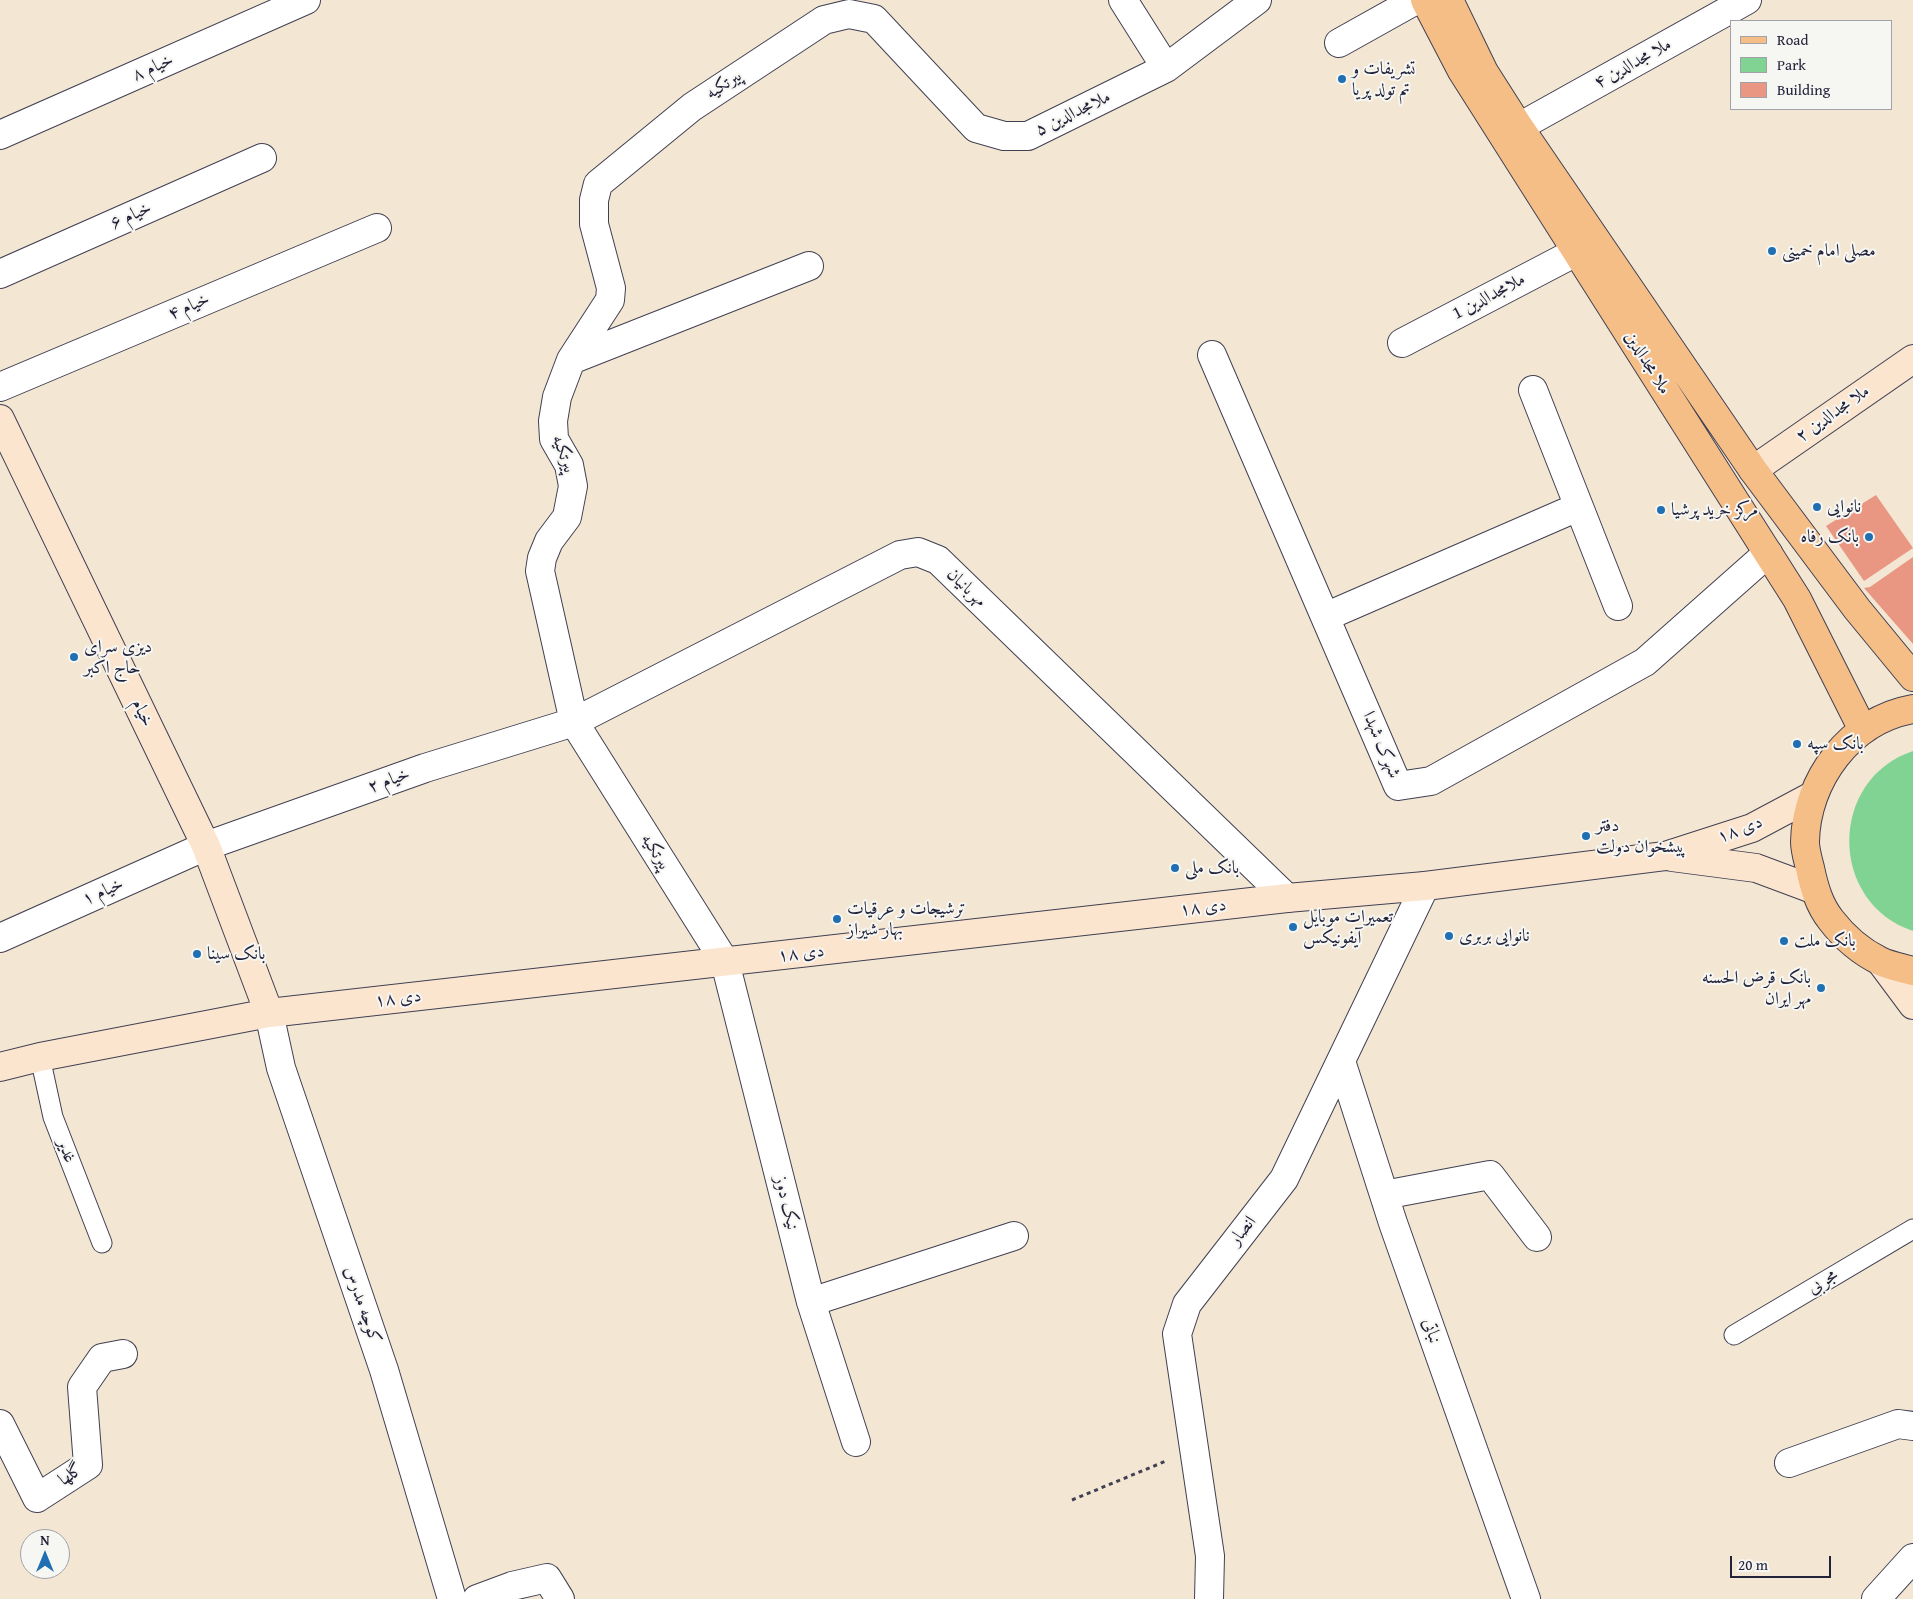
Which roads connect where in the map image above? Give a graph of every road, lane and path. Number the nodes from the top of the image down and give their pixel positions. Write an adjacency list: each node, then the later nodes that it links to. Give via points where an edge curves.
1 (306, 0): 12 (street, خیام ۸)
2 (1124, 0): 10 (street)
3 (1256, 0): 10 (street, ملامجدالدین ۵)
4 (1416, 0): 9 (street)
5 (1425, 0): 15 (main road, ملا مجدالدین, via 1462,71)
6 (1449, 0): 11 (main road, ملا مجدالدین, via 1484,72)
7 (1747, 0): 11 (street, ملا مجدالدین ۴)
8 (850, 14): 10 (street, ملامجدالدین ۵, via 874,19 976,128 1004,136 1028,136); 21 (street, پیرتکیه, via 824,20 692,107 598,184 594,224 611,288 610,300)
9 (1339, 43)
10 (1166, 68)
11 (1519, 127): 25 (main road, ملا مجدالدین)
12 (0, 135)
13 (262, 158): 17 (street, خیام ۶)
14 (377, 228): 22 (street, خیام ۴)
15 (1576, 252): 18 (street, ملامجدالدین 1); 27 (main road, ملا مجدالدین)
16 (809, 266): 21 (street)
17 (0, 274)
18 (1402, 343)
19 (1212, 355): 29 (street, شهرک شهدا)
20 (1913, 359): 25 (main road, ملا مجدالدین ٢)
21 (571, 360): 32 (street, پیرتکیه, via 557,397 553,421 554,439 569,465 573,486 567,517 549,541 540,571)
22 (0, 387)
23 (1533, 390): 26 (street)
24 (2, 429): 35 (main road, خیام)
25 (1753, 470): 30 (main road, ملا مجدالدین, via 1856,609)
26 (1578, 507): 28 (street); 29 (street)
27 (1768, 553): 29 (street, شهرک شهدا, via 1645,662 1431,781 1398,786); 33 (main road, ملا مجدالدین, via 1797,599)
28 (1618, 606)
29 (1325, 617)
30 (1913, 676)
31 (1913, 710): 33 (main road, via 1898,712)
32 (574, 722): 35 (street, خیام ۲, via 426,768); 39 (street, مهربانیان, via 900,555 918,552 938,560); 41 (street, پیرتکیه)
33 (1863, 730): 34 (main road, via 1832,759)
34 (1812, 796): 36 (main road, ۱۸ دی, via 1752,828); 38 (main road, via 1805,843)
35 (206, 846): 40 (street, خیام ۱); 45 (main road, خیام)
36 (1665, 856): 37 (main road, ۱۸ دی); 38 (main road, ۱۸ دی, via 1756,868)
37 (1425, 886): 39 (main road, ۱۸ دی); 47 (street, انصار)
38 (1815, 890): 42 (main road, via 1831,919 1853,944)
39 (1287, 898): 41 (main road, ۱۸ دی)
40 (0, 938)
41 (725, 962): 45 (main road, ۱۸ دی); 54 (street, نیک دوز)
42 (1881, 962): 43 (main road); 44 (main road)
43 (1913, 971)
44 (1913, 1005)
45 (269, 1013): 46 (main road, ۱۸ دی); 64 (street, کوچه مدرس, via 281,1068 384,1370)
46 (40, 1057): 48 (main road, ۱۸ دی); 53 (lane, غدیر, via 53,1118)
47 (1341, 1061): 49 (street, نباتی); 60 (street, انصار, via 1284,1179 1186,1304 1176,1334)
48 (0, 1067)
49 (1384, 1195): 52 (street, via 1490,1174); 68 (street, نباتی)
50 (1913, 1229): 55 (lane, مجربی)
51 (1014, 1236): 54 (street)
52 (1537, 1237)
53 (102, 1243)
54 (811, 1302): 59 (street, نیک دوز)
55 (1734, 1335)
56 (123, 1354): 57 (street, گلها, via 102,1358 82,1387 88,1465 37,1498)
57 (0, 1424)
58 (1913, 1426): 61 (street, via 1898,1424)
59 (856, 1442)
60 (1194, 1449): 62 (path); 67 (street, انصار, via 1210,1556)
61 (1789, 1463)
62 (1072, 1500)
63 (1913, 1558): 69 (street)
64 (452, 1599)
65 (477, 1599): 66 (street, via 547,1578)
66 (560, 1599)
67 (1209, 1599)
68 (1526, 1599)
69 (1876, 1599)

